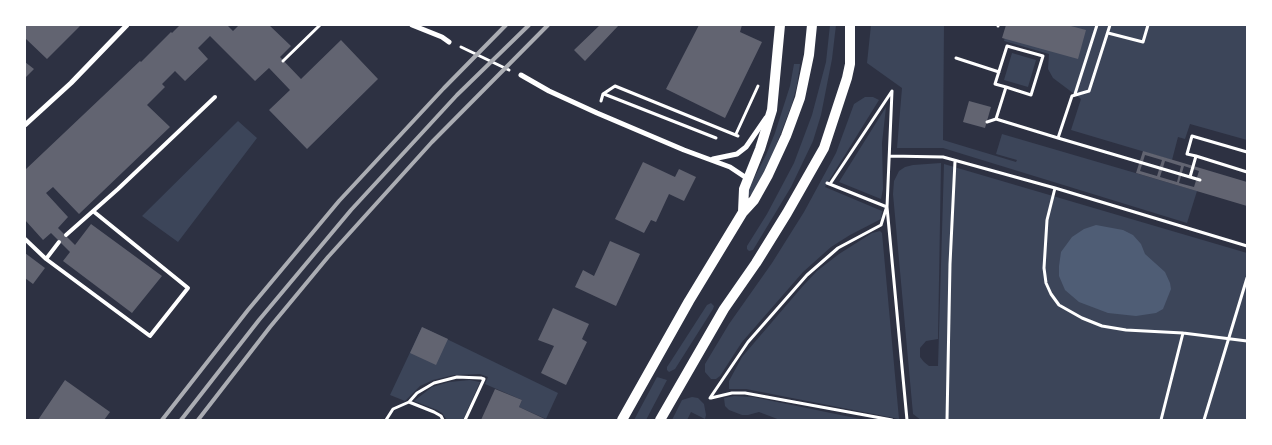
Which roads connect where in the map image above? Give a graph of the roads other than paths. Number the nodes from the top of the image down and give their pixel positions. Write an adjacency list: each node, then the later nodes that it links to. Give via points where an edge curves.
1 (127, 25): 12 (street)
2 (412, 25): 7 (street)
3 (780, 25): 11 (main road)
4 (812, 25): 16 (main road, via 800,98 786,136 759,192)
5 (850, 25): 8 (main road)
6 (854, 25): 8 (main road)
7 (449, 42)
8 (850, 64): 22 (main road, via 824,148 787,213 724,309)
9 (521, 75): 13 (street, via 597,113)
10 (215, 97): 15 (lane)
11 (772, 110): 13 (street, via 746,147 737,154); 14 (main road)
12 (25, 125)
13 (713, 159): 14 (street)
14 (748, 179): 16 (main road)
15 (93, 211): 17 (lane); 20 (lane, via 188,288 150,336)
16 (743, 212): 21 (main road)
17 (66, 235)
18 (25, 239): 20 (lane)
19 (59, 242): 20 (lane)
20 (46, 259)
21 (622, 420)
22 (660, 420)

